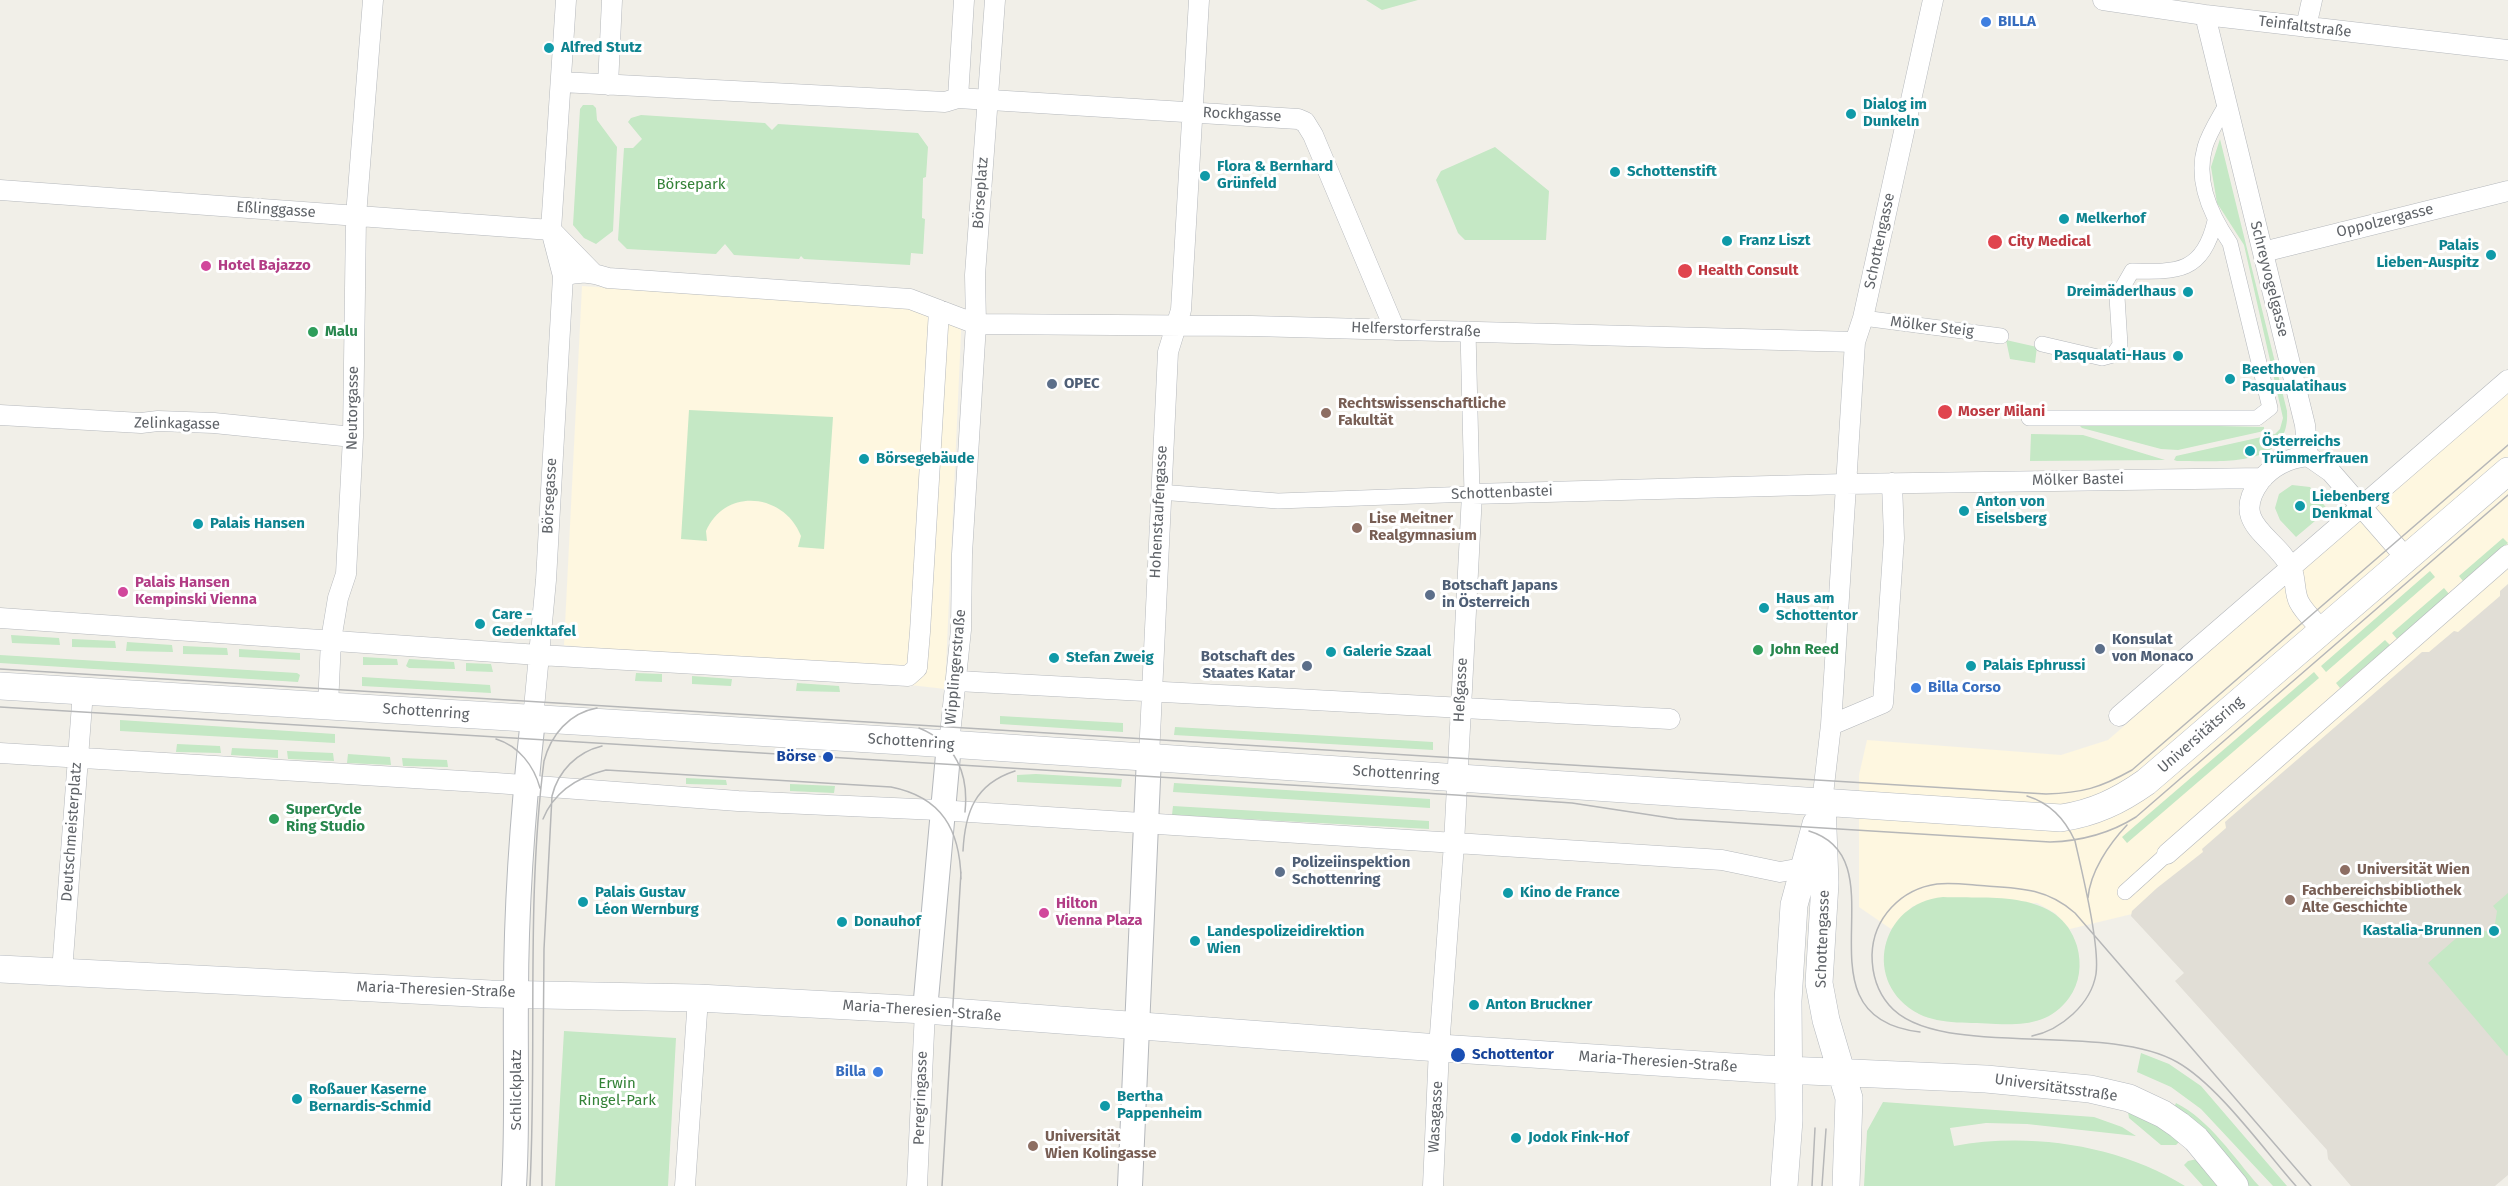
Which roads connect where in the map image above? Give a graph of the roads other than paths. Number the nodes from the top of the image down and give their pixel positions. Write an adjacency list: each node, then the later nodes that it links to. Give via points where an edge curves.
1 (373, 0): 21 (street, Neutorgasse)
2 (566, 0): 13 (street, Börsegasse)
3 (612, 0): 14 (street)
4 (964, 0): 15 (street)
5 (995, 0): 16 (street)
6 (1199, 0): 18 (street, Hohenstaufengasse)
7 (1934, 0): 28 (street, Schottengasse)
8 (2103, 0): 10 (street, Teinfaltstraße)
9 (2312, 0): 11 (street)
10 (2205, 15): 11 (street, Teinfaltstraße); 17 (street, Schreyvogelgasse)
11 (2306, 27): 12 (street, Teinfaltstraße)
12 (2508, 50)
13 (561, 82): 14 (street); 23 (street, Börsegasse)
14 (608, 85): 15 (street, via 945,102)
15 (958, 98): 16 (street)
16 (989, 101): 18 (street, Rockhgasse); 29 (street, Börseplatz, via 975,275)
17 (2226, 105): 22 (street, Schreyvogelgasse, via 2205,147 2206,195); 24 (street, Schreyvogelgasse)
18 (1192, 113): 30 (street, Hohenstaufengasse); 31 (street, Rockhgasse, via 1288,117 1305,122)
19 (0, 190): 21 (street, Eßlinggasse)
20 (2508, 191): 24 (street, Oppolzergasse)
21 (356, 216): 23 (street, Eßlinggasse); 39 (street, Neutorgasse)
22 (2215, 221): 35 (street, via 2211,239 2193,262 2174,272 2132,271 2117,297 2120,345 2113,356 2102,358); 38 (street, Schreyvogelgasse, via 2230,243 2270,408 2257,418)
23 (552, 230): 25 (street); 26 (street, Börsegasse)
24 (2263, 252): 40 (street, Schreyvogelgasse, via 2305,425)
25 (592, 272): 26 (street); 27 (street, via 608,278 910,299)
26 (562, 276): 54 (street, Börsegasse)
27 (939, 310): 29 (street); 54 (street, via 917,668 908,676)
28 (1863, 318): 33 (street, Mölker Steig); 34 (street, Schottengasse)
29 (976, 324): 30 (street, Helferstorferstraße); 55 (street, Wipplingerstraße)
30 (1177, 326): 31 (street, Helferstorferstraße); 45 (street, Hohenstaufengasse, via 1168,352)
31 (1395, 330): 32 (street, Helferstorferstraße)
32 (1468, 332): 34 (street, Helferstorferstraße); 46 (street, Heßgasse)
33 (2001, 336)
34 (1855, 342): 43 (street, Schottengasse)
35 (2042, 345)
36 (2508, 380): 47 (street)
37 (0, 415): 39 (street, Zelinkagasse, via 214,423)
38 (2029, 418)
39 (353, 437): 53 (street, Neutorgasse, via 346,574)
40 (2308, 456): 42 (street, via 2285,461); 47 (street, via 2331,472)
41 (2508, 471): 49 (main road, Universitätsring)
42 (2263, 478): 44 (street, Mölker Bastei); 50 (street, via 2253,492 2249,513)
43 (1845, 483): 44 (street); 46 (street, Schottenbastei); 64 (street, Schottengasse)
44 (1892, 483): 64 (street, via 1894,538 1883,703)
45 (1159, 492): 46 (street, Schottenbastei, via 1278,501); 58 (street, Hohenstaufengasse)
46 (1472, 494): 60 (street, Heßgasse)
47 (2362, 507): 49 (street); 50 (street)
48 (2508, 555): 75 (street)
49 (2406, 558): 52 (main road, Universitätsring)
50 (2292, 569): 52 (street, via 2299,602); 61 (street)
51 (0, 618): 53 (street)
52 (2322, 630): 71 (main road, Universitätsring, via 2146,782 2125,797 2087,814 2061,818)
53 (331, 640): 54 (street); 59 (street, Neutorgasse)
54 (539, 655): 62 (street, Börsegasse)
55 (957, 681): 58 (street); 65 (street, Wipplingerstraße)
56 (0, 686): 57 (main road, Schottenring)
57 (83, 691): 59 (main road, Schottenring); 68 (street, Deutschmeisterplatz)
58 (1151, 691): 60 (street); 67 (street, Hohenstaufengasse)
59 (328, 706): 62 (main road, Schottenring)
60 (1460, 706): 63 (street); 69 (street, Heßgasse)
61 (2119, 716)
62 (533, 718): 65 (main road, Schottenring); 70 (street, Börsegasse)
63 (1670, 719)
64 (1831, 725): 71 (street, Schottengasse)
65 (949, 744): 67 (main road, Schottenring); 72 (street, Wipplingerstraße)
66 (0, 753): 68 (street)
67 (1149, 757): 69 (main road, Schottenring); 73 (street, Hohenstaufengasse)
68 (78, 758): 70 (street); 79 (street, Deutschmeisterplatz)
69 (1457, 778): 71 (main road, Schottenring); 74 (street, Heßgasse)
70 (526, 786): 72 (street); 80 (street, Börsegasse)
71 (1822, 803): 76 (main road, Schottengasse); 86 (main road, Schottengasse, via 1825,883 1819,983)
72 (942, 810): 73 (street); 82 (street, Wipplingerstraße)
73 (1147, 824): 74 (street); 83 (street, Hohenstaufengasse)
74 (1454, 844): 76 (street, via 1722,860 1780,872); 84 (street, Heßgasse)
75 (2167, 854): 77 (street)
76 (1802, 868): 85 (main road, Schottengasse, via 1794,905)
77 (2124, 892)
78 (0, 969): 79 (main road, Maria-Theresien-Straße)
79 (62, 972): 80 (main road, Maria-Theresien-Straße)
80 (516, 994): 81 (main road, Maria-Theresien-Straße); 87 (street, Schlickplatz, via 518,1118)
81 (698, 998): 82 (main road, Maria-Theresien-Straße); 88 (street)
82 (925, 1010): 83 (main road, Maria-Theresien-Straße); 89 (street, Peregringasse)
83 (1138, 1026): 84 (main road, Maria-Theresien-Straße); 90 (street, Hohenstaufengasse)
84 (1439, 1048): 85 (main road, Maria-Theresien-Straße); 91 (street, Wasagasse)
85 (1787, 1070): 86 (main road, Maria-Theresien-Straße); 92 (main road, Schottengasse, via 1789,1120)
86 (1843, 1071): 93 (main road, Schottengasse, via 1849,1098); 94 (main road, Universitätsstraße, via 1986,1079 2111,1093 2147,1106 2179,1125)
87 (514, 1186)
88 (685, 1186)
89 (917, 1186)
90 (1130, 1186)
91 (1433, 1186)
92 (1784, 1186)
93 (1846, 1186)
94 (2235, 1186)

